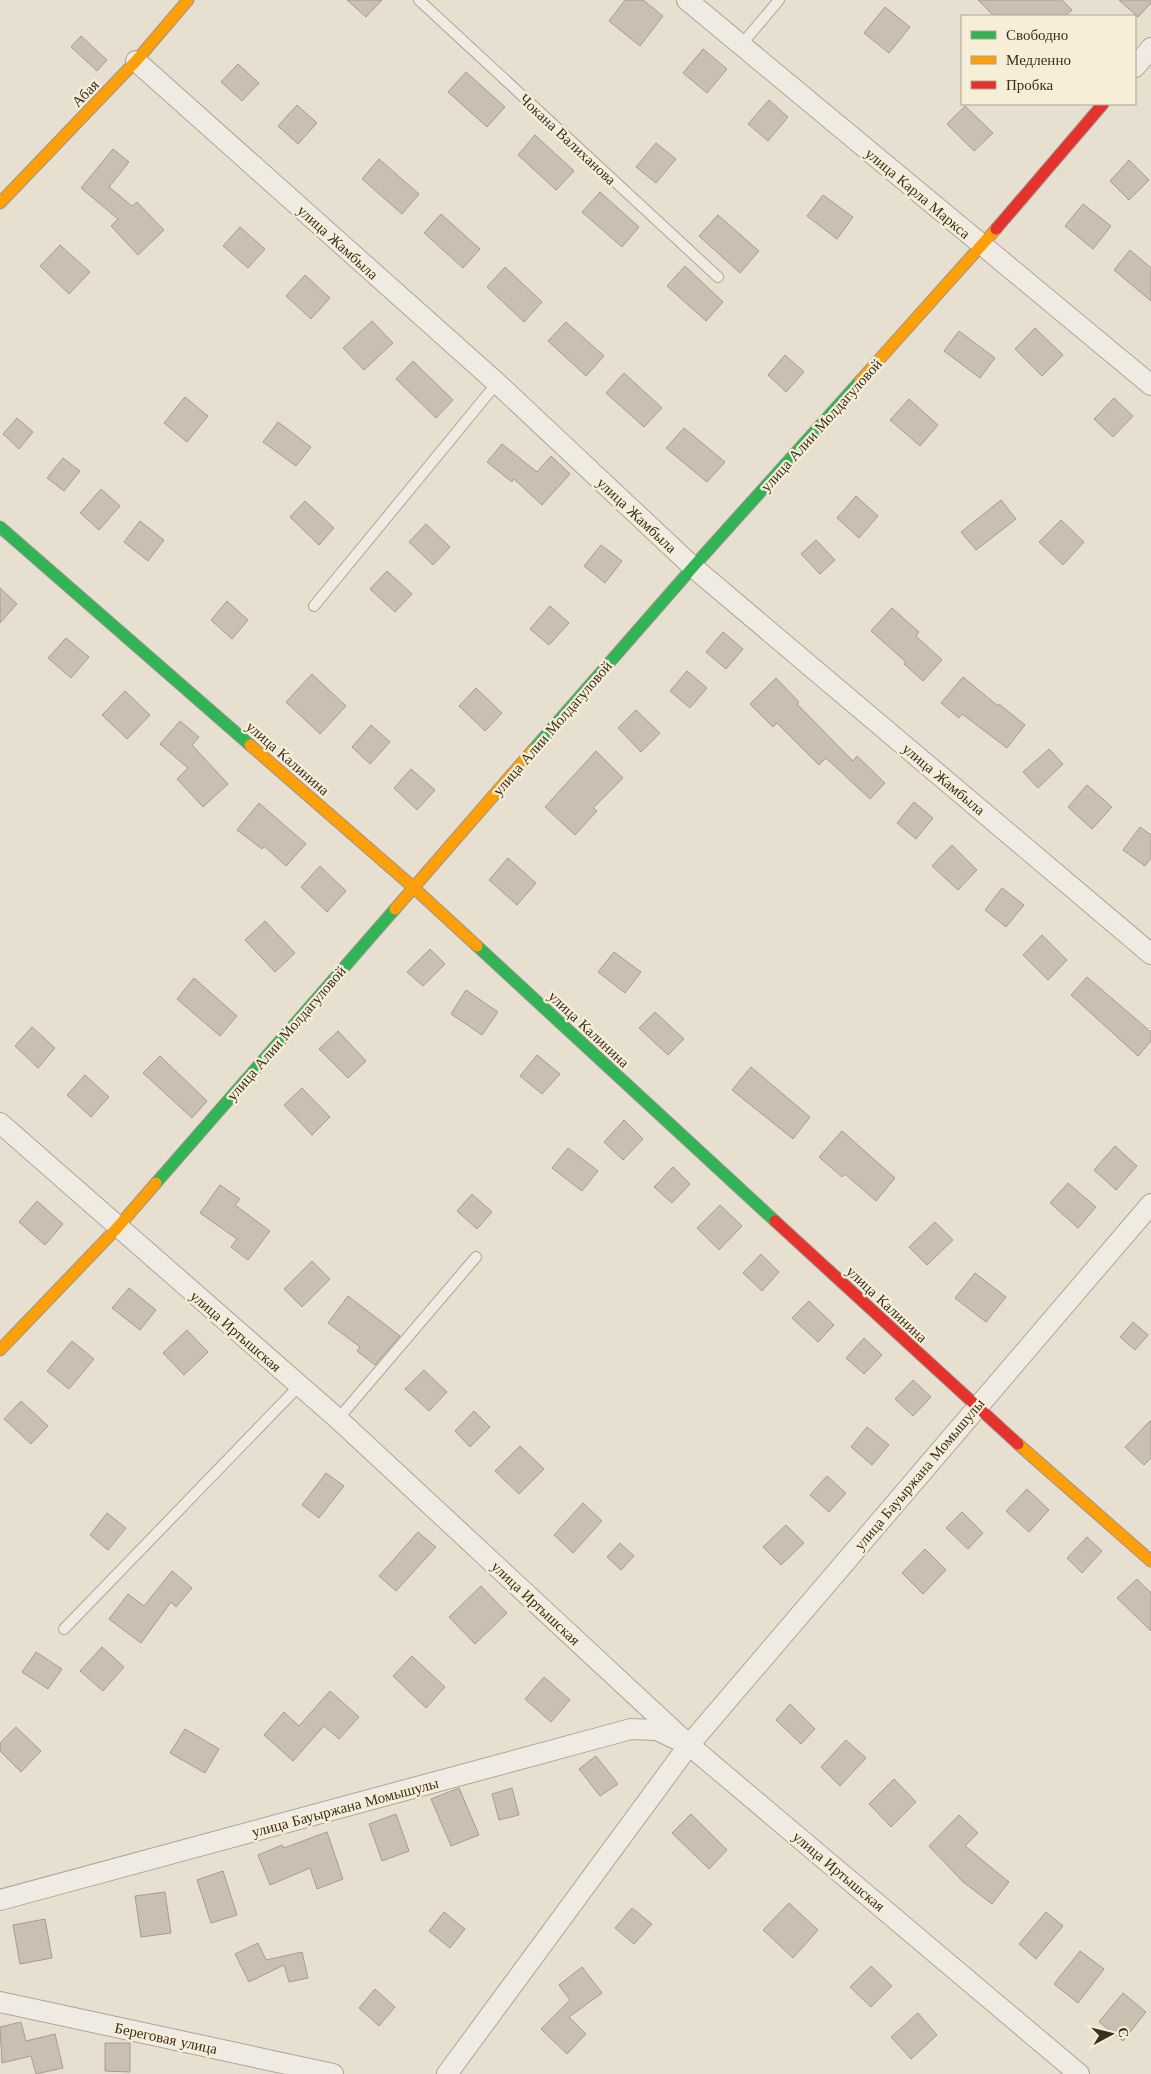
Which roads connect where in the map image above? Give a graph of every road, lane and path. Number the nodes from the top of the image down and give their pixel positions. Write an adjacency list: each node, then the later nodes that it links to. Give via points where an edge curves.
1 (188, 0): 7 (street, Абая)
2 (419, 0): 12 (lane, Чокана Валиханова)
3 (687, 0): 5 (street, улица Карла Маркса)
4 (779, 0): 5 (lane)
5 (741, 45): 11 (street, улица Карла Маркса)
6 (1151, 48): 8 (street)
7 (136, 61): 10 (street, Абая); 13 (street, улица Жамбыла)
8 (1136, 66)
9 (1102, 105): 11 (street, улица Алии Молдагуловой)
10 (0, 203)
11 (981, 246): 14 (street, улица Карла Маркса); 16 (street, улица Алии Молдагуловой)
12 (718, 277)
13 (497, 383): 16 (street, улица Жамбыла); 17 (lane)
14 (1151, 384)
15 (0, 527): 18 (street, улица Калинина)
16 (693, 568): 18 (street, улица Алии Молдагуловой); 19 (street, улица Жамбыла)
17 (314, 606)
18 (413, 886): 22 (street, улица Алии Молдагуловой); 26 (street, улица Калинина)
19 (1151, 954)
20 (0, 1123): 22 (street, улица Иртышская)
21 (1151, 1204): 26 (street, улица Бауыржана Момышулы)
22 (117, 1228): 24 (street, улица Алии Молдагуловой); 25 (street, улица Иртышская)
23 (476, 1257): 27 (lane)
24 (0, 1350)
25 (299, 1386): 27 (street, улица Иртышская); 29 (lane)
26 (976, 1407): 28 (street, улица Калинина); 30 (street, улица Бауыржана Момышулы)
27 (338, 1419): 30 (street, улица Иртышская)
28 (1151, 1561)
29 (64, 1629)
30 (689, 1745): 31 (street, улица Бауыржана Момышулы, via 657,1730 631,1729); 34 (street, улица Бауыржана Момышулы); 35 (street, улица Иртышская)
31 (0, 1900)
32 (0, 2002): 33 (street, Береговая улица)
33 (333, 2074)
34 (447, 2074)
35 (1079, 2074)

